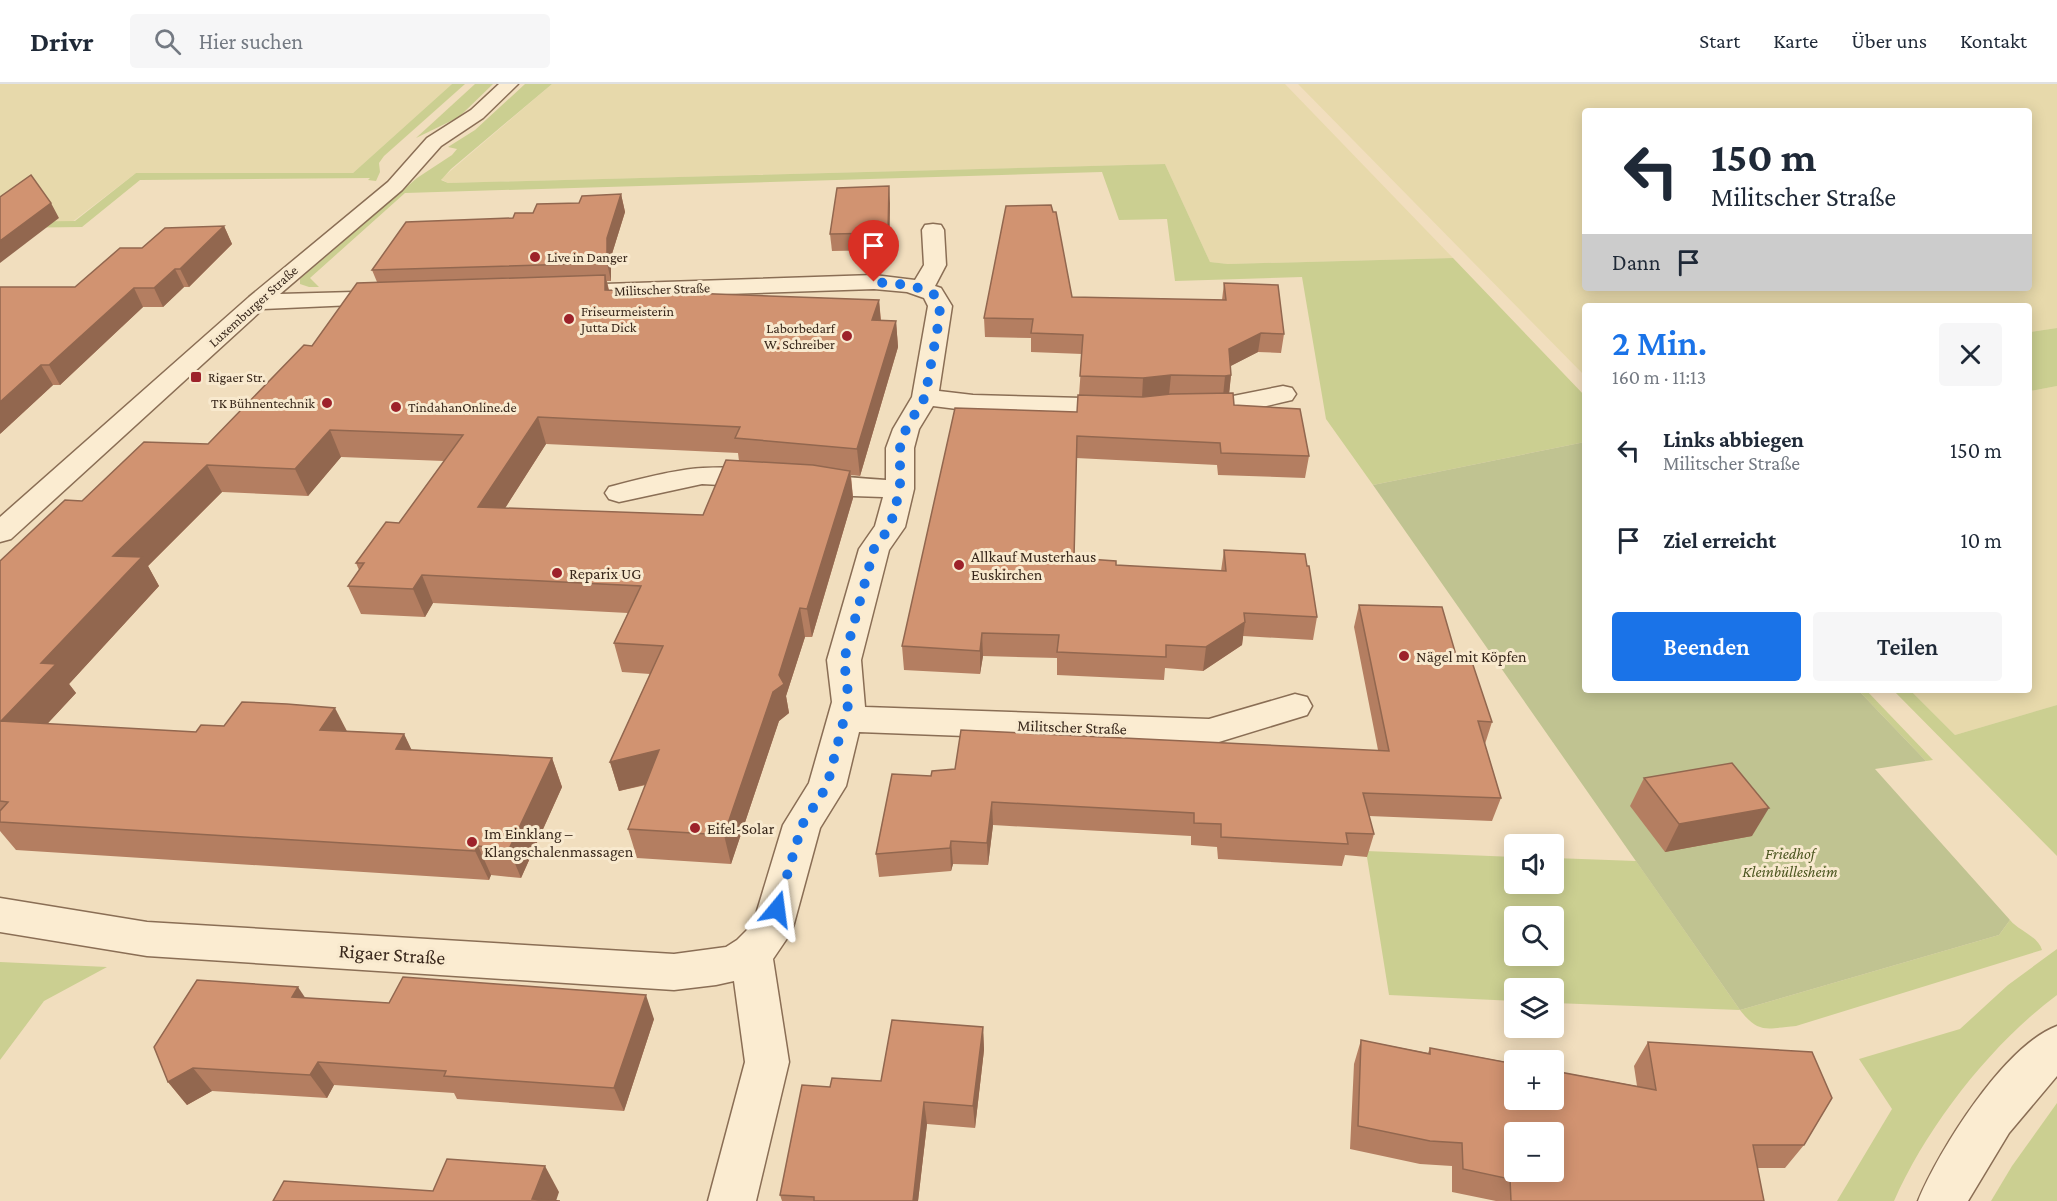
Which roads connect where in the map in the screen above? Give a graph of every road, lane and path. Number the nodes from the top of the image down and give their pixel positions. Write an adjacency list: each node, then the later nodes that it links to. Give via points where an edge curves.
1 (509, 84): 6 (street, Luxemburger Straße, via 477,114 434,142 394,186)
2 (933, 230): 3 (street, via 935,265)
3 (922, 288): 4 (street, Militscher Straße, via 874,282); 8 (street, via 933,293 940,306)
4 (551, 293)
5 (408, 298): 6 (street)
6 (258, 302): 13 (street, Luxemburger Straße)
7 (1283, 394): 9 (street, via 1223,406)
8 (925, 397): 10 (street, via 974,403); 11 (street, via 900,448)
9 (1169, 405)
10 (1142, 408)
11 (900, 489): 12 (street, via 702,476); 15 (street, via 890,527 874,549 844,660 849,702)
12 (620, 493)
13 (0, 533)
14 (1295, 706): 15 (street, Militscher Straße, via 1209,732)
15 (844, 719): 17 (street, via 827,786 802,825)
16 (0, 915): 17 (street, Rigaer Straße, via 147,939 674,972 727,966)
17 (761, 943): 19 (street, via 767,1062)
18 (2057, 1046): 20 (street, via 2004,1101 1973,1145)
19 (732, 1201)
20 (1942, 1201)

